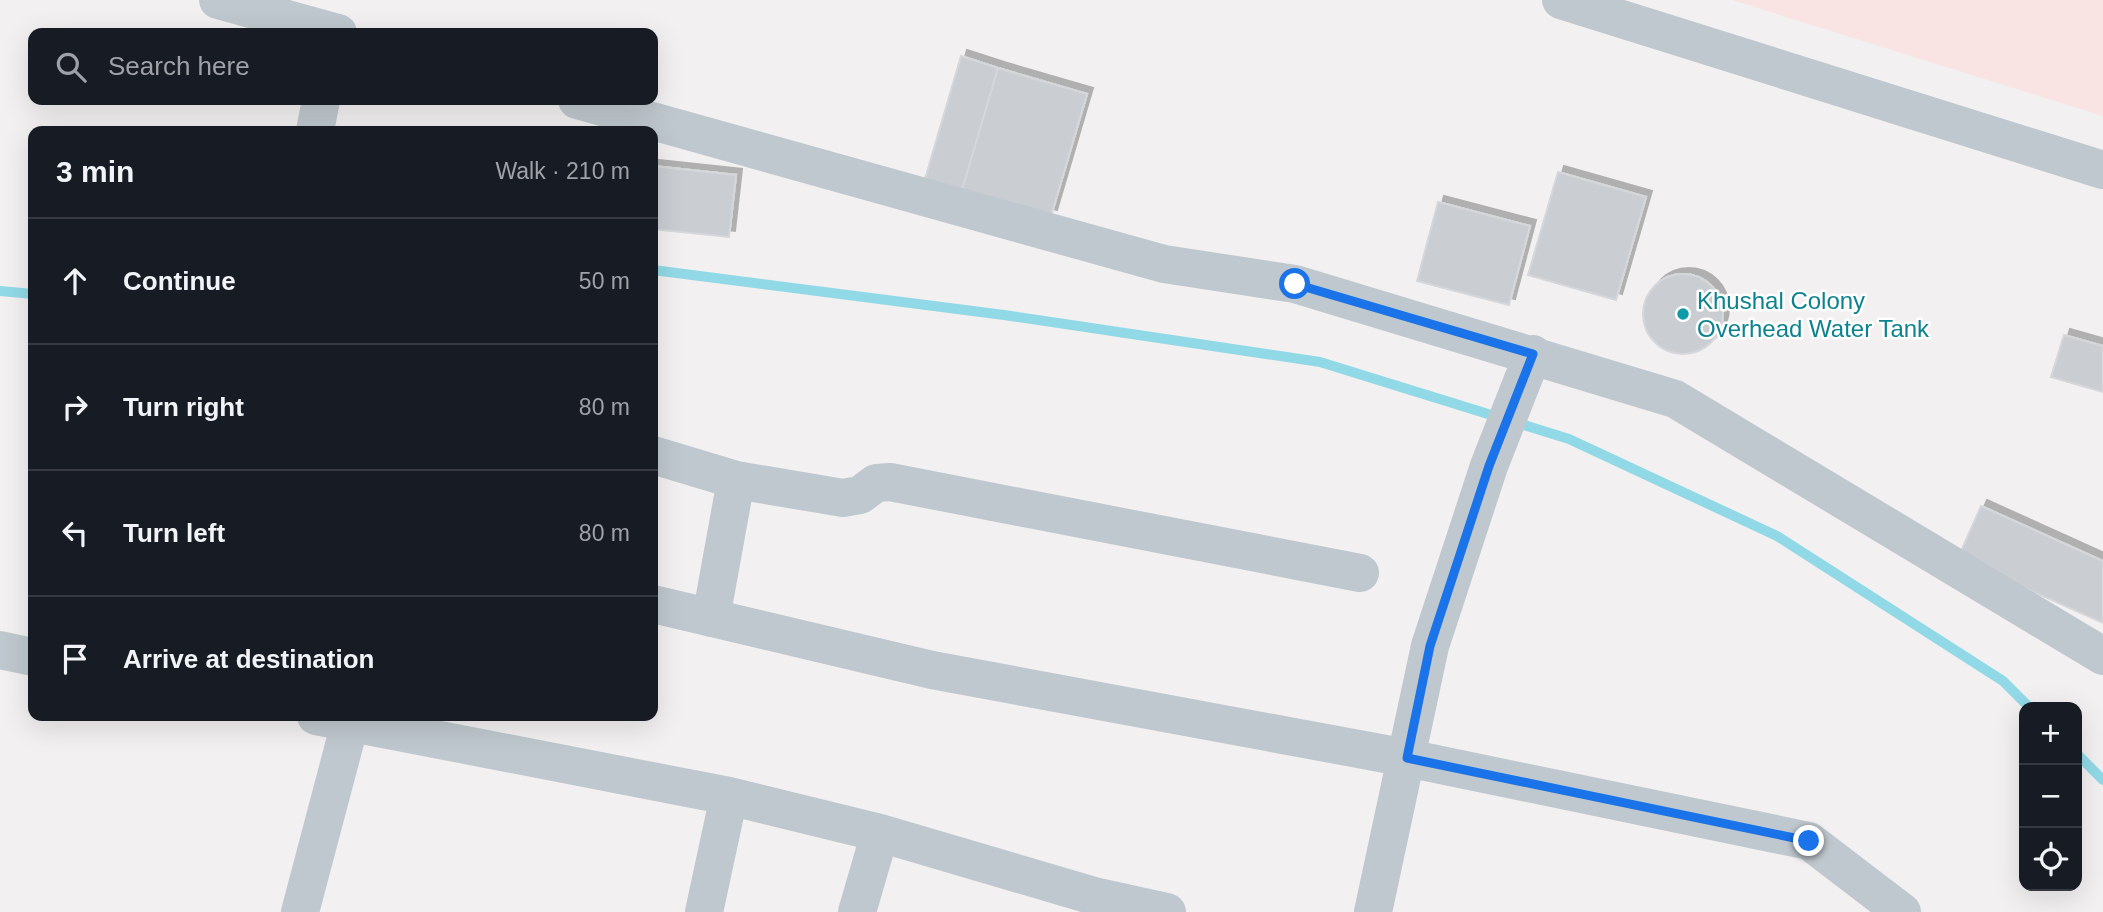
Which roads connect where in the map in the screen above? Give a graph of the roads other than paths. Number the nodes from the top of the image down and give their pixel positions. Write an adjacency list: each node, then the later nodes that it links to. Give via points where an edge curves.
1 (218, 0): 3 (street)
2 (1561, 0): 7 (street)
3 (317, 28)
4 (320, 105): 6 (street)
5 (595, 105): 8 (street, via 1164,264 1295,284)
6 (316, 126)
7 (2103, 170)
8 (1528, 367): 16 (street, via 1675,399); 19 (street, via 1489,466 1430,646)
9 (658, 457): 10 (street)
10 (736, 480): 11 (street, via 843,498 860,495 876,483 890,482); 13 (street)
11 (1360, 573)
12 (658, 605): 13 (street)
13 (711, 618): 19 (street, via 932,670)
14 (0, 650): 15 (street)
15 (28, 656)
16 (2103, 656)
17 (333, 721): 23 (street)
18 (343, 721): 20 (street)
19 (1407, 758): 27 (street); 28 (street, via 1809,841)
20 (729, 796): 21 (street); 24 (street)
21 (880, 833): 22 (street); 25 (street)
22 (1092, 904): 26 (street)
23 (300, 912)
24 (704, 912)
25 (858, 912)
26 (1167, 912)
27 (1373, 912)
28 (1902, 912)

